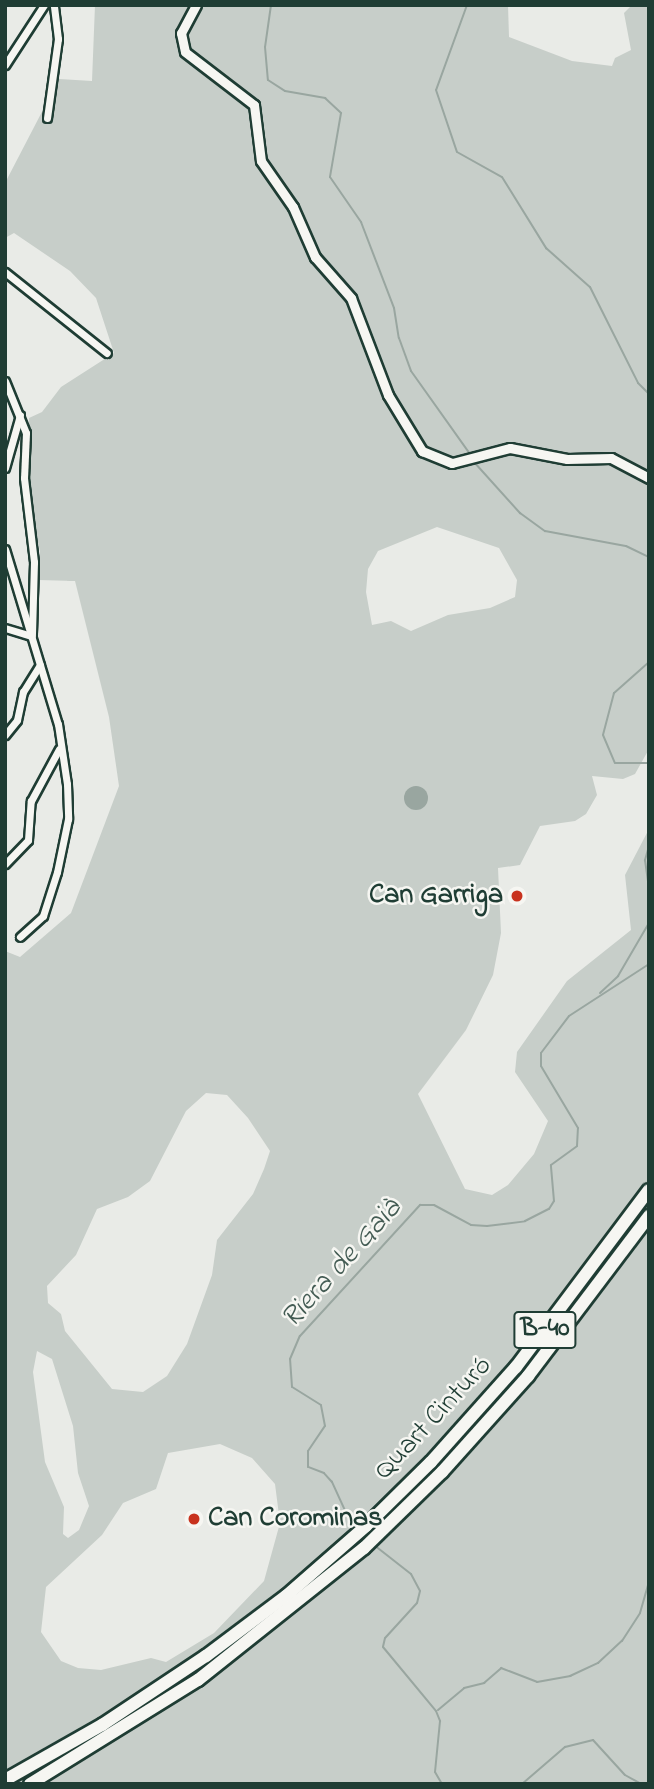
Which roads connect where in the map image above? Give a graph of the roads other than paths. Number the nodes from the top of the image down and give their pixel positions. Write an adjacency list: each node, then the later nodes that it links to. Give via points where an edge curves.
1 (44, 5): 4 (street)
2 (54, 5): 5 (street, via 58,38)
3 (195, 5): 11 (street, via 181,33 185,52 254,105 261,161 293,207 319,264 351,298 388,396 422,451 452,463 510,448 567,460 611,458)
4 (5, 65)
5 (47, 118)
6 (5, 272): 7 (street)
7 (107, 354)
8 (5, 381): 9 (street)
9 (20, 414): 10 (street); 14 (street, via 26,433 24,478 34,562)
10 (5, 468)
11 (649, 478)
12 (5, 549): 14 (street)
13 (5, 628): 14 (street)
14 (32, 636): 15 (street)
15 (40, 665): 16 (street, via 23,692 17,720); 17 (street, via 58,724)
16 (5, 735)
17 (59, 749): 18 (street, via 31,802 28,840); 19 (street, via 67,784 64,845 43,916)
18 (5, 864)
19 (20, 937)
20 (649, 1190): 22 (highway, Quart Cinturó / B-40, via 522,1360 431,1462 286,1596 131,1708)
21 (649, 1216): 23 (highway, Quart Cinturó / B-40, via 528,1376 442,1472 295,1607 160,1706)
22 (5, 1780)
23 (30, 1784)

